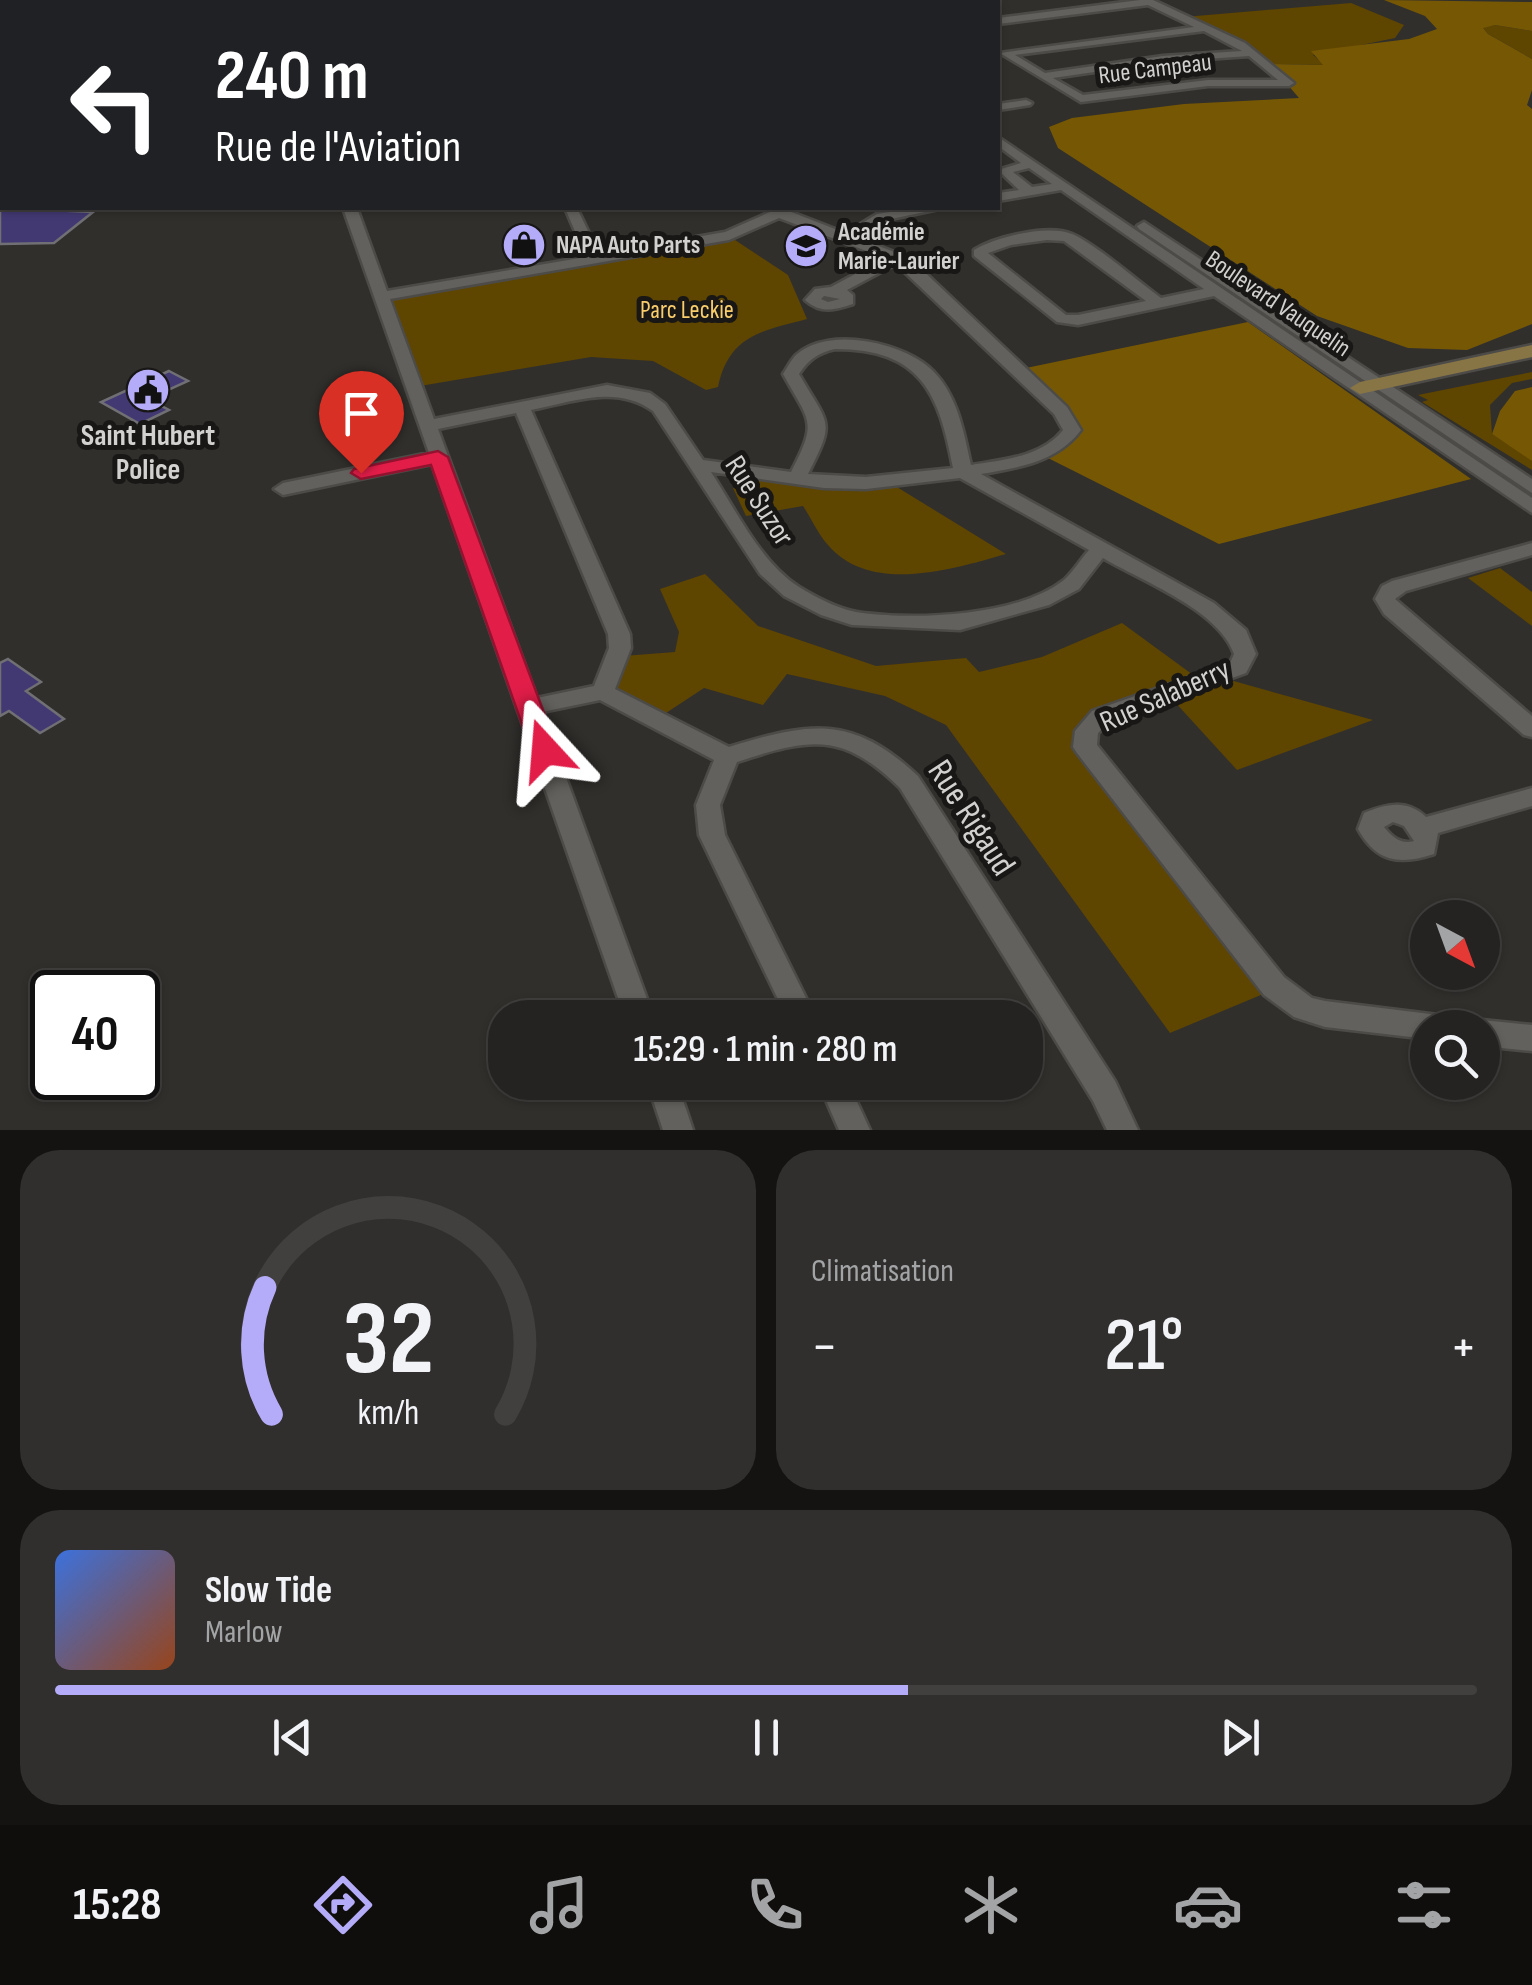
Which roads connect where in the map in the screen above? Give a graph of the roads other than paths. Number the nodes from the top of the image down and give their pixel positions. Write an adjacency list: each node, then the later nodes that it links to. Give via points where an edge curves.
1 (1055, 0): 3 (street)
2 (1148, 1): 3 (street); 5 (street)
3 (1078, 11): 4 (street)
4 (1000, 22)
5 (1209, 28): 6 (street); 7 (street, Rue Campeau, via 1005,53)
6 (1253, 53): 7 (street); 7 (street, Rue Campeau, via 1288,83 1208,83 1094,100)
7 (1044, 76)
8 (1026, 103): 9 (street)
9 (1000, 107)
10 (1000, 128): 29 (street, Boulevard Vauquelin)
11 (1000, 142): 12 (street, Boulevard Vauquelin)
12 (1031, 164): 13 (street, Boulevard Vauquelin); 14 (street, via 1003,171)
13 (1063, 186): 14 (street); 24 (street, Boulevard Vauquelin)
14 (1029, 191): 15 (street)
15 (1000, 196)
16 (351, 210): 25 (street)
17 (572, 210): 22 (street)
18 (777, 210): 21 (street); 22 (street, via 729,236)
19 (926, 210): 20 (street)
20 (866, 224)
21 (897, 258): 23 (street); 34 (street, via 1070,422 1068,437 1044,452)
22 (594, 259): 25 (street)
23 (834, 291)
24 (1214, 291): 26 (street); 29 (street, Boulevard Vauquelin)
25 (382, 296): 31 (street)
26 (1158, 302): 26 (street, via 1062,319 978,253 1068,237)
27 (1532, 351): 29 (main road)
28 (1532, 366): 29 (main road)
29 (1377, 391): 36 (street, Boulevard Vauquelin); 38 (street, Boulevard Vauquelin)
30 (522, 408): 31 (street, Rue Suzor); 33 (street, Rue Suzor, via 607,390 644,397 660,408); 41 (street, via 620,634)
31 (428, 426): 32 (street)
32 (438, 457): 37 (street); 42 (street)
33 (699, 465): 35 (street); 40 (street, Rue Suzor, via 767,570 792,592 860,620 960,623 1042,600 1072,584)
34 (963, 472): 35 (street, via 866,483); 35 (street, via 953,420 929,376 899,354 866,344 809,353 791,374 819,422); 40 (street, Rue Salaberry)
35 (797, 479)
36 (1532, 487)
37 (283, 488)
38 (1532, 507)
39 (1532, 549): 43 (street, via 1398,586 1385,599)
40 (1100, 550): 49 (street, Rue Salaberry, via 1207,608 1238,635 1245,654 1238,668 1212,680 1100,717 1086,747 1274,986 1325,1014)
41 (602, 692): 42 (street); 44 (street)
42 (530, 708): 47 (street)
43 (1532, 729)
44 (727, 756): 48 (street, via 708,805 712,835); 56 (street, Rue Rigaud, via 794,734 836,736 888,759 1013,946)
45 (1532, 797): 46 (street)
46 (1423, 828)
47 (634, 1000)
48 (793, 1000)
49 (1410, 1025)
50 (1500, 1035): 51 (street)
51 (1532, 1038)
52 (668, 1100): 54 (street)
53 (841, 1100): 55 (street)
54 (678, 1130)
55 (855, 1130)
56 (1123, 1130)

